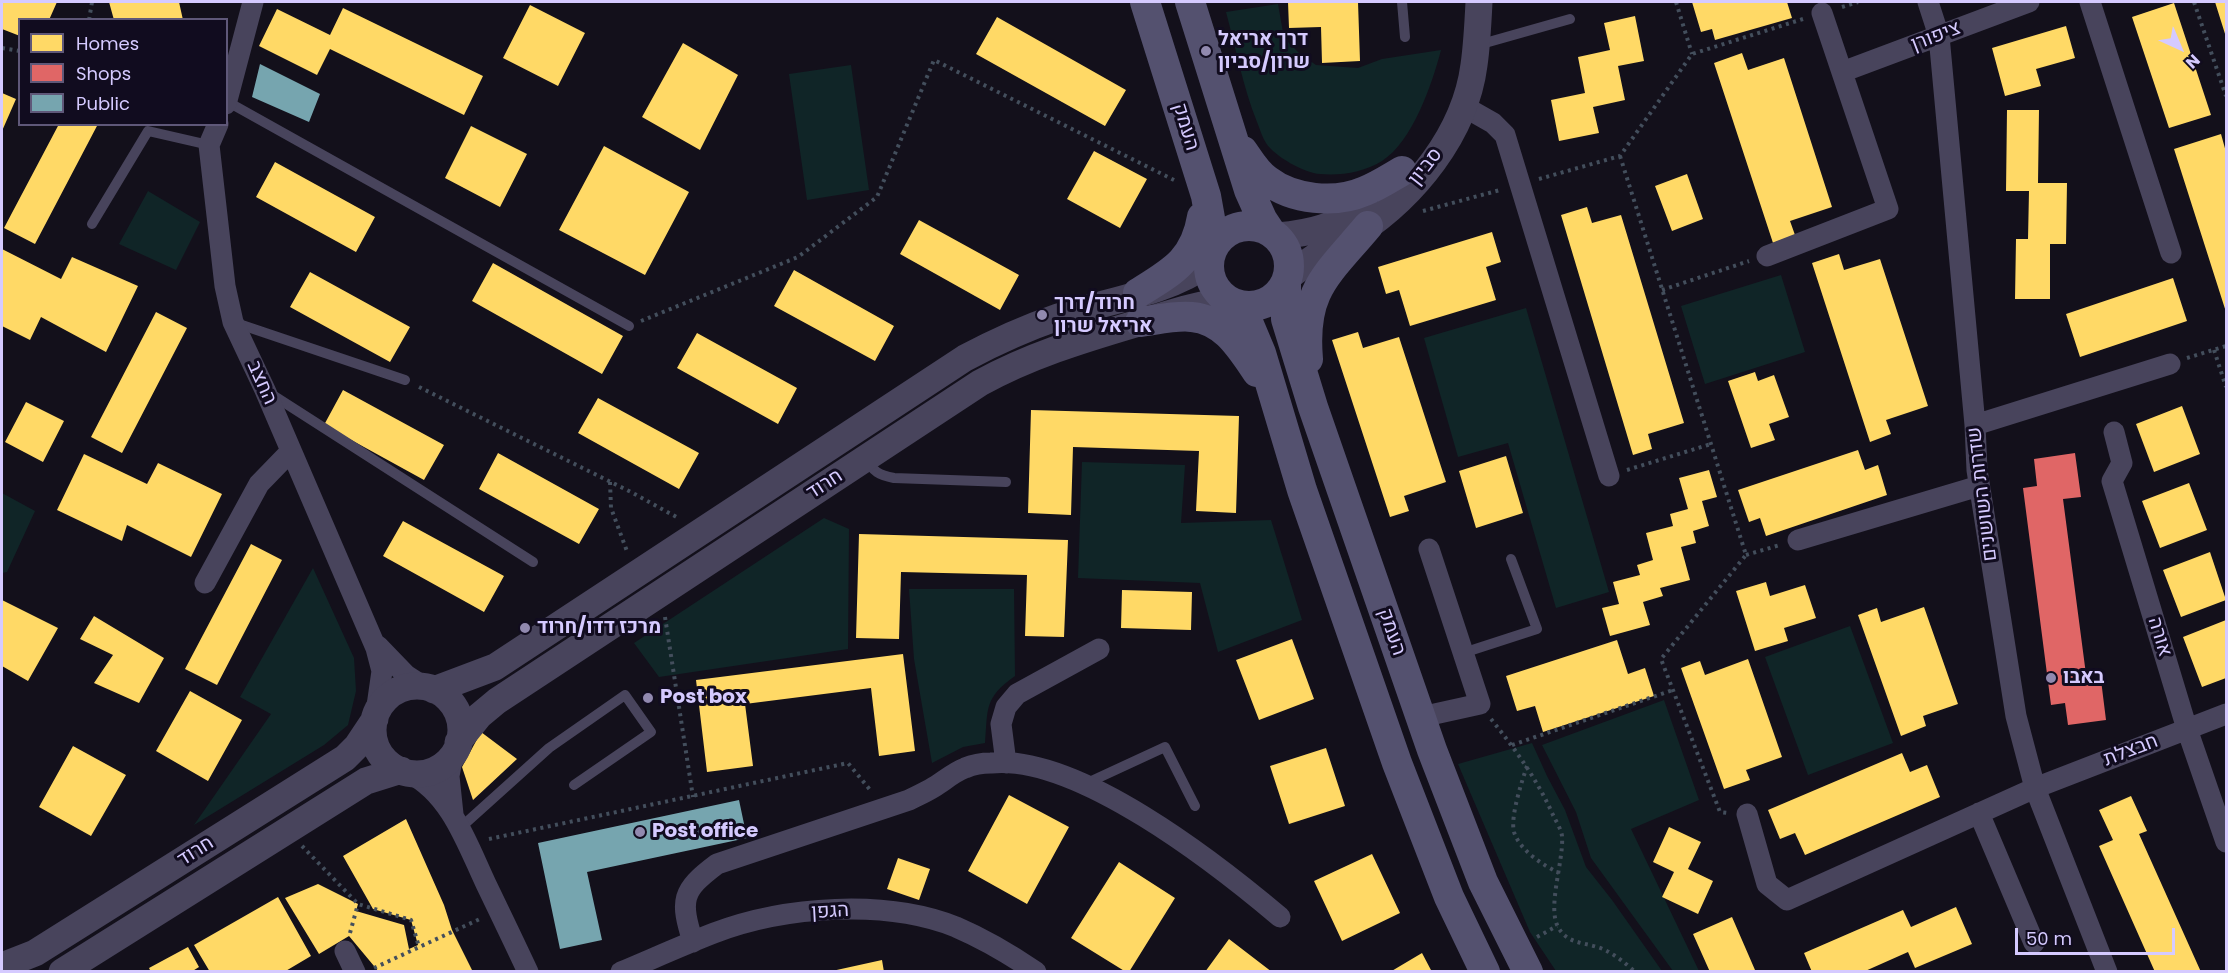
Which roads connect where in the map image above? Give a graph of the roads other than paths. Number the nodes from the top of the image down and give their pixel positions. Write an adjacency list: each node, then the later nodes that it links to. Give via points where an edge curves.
1 (253, 2): 16 (street)
2 (1145, 2): 23 (main road, העמק)
3 (1190, 2): 20 (main road)
4 (1402, 2): 13 (lane)
5 (1460, 2): 22 (street, סביון, via 1456,64 1440,117)
6 (1479, 2): 14 (street, סביון)
7 (1928, 2): 12 (street, שדרות השושנים)
8 (2029, 2): 12 (street, ציפורן)
9 (2090, 2): 27 (street)
10 (1822, 13): 15 (street)
11 (1570, 19): 14 (lane)
12 (1939, 36): 15 (street, ציפורן); 40 (street, שדרות השושנים)
13 (1405, 37)
14 (1476, 45): 18 (street, סביון)
15 (1842, 72): 28 (street, via 1888,209)
16 (228, 99)
17 (228, 104): 34 (lane)
18 (1463, 106): 25 (street, סביון, via 1456,125 1416,183); 44 (street, via 1493,123 1505,135)
19 (217, 126): 21 (street, החצב)
20 (1231, 132): 22 (main road, via 1266,180 1301,195 1346,197 1365,192); 26 (main road, via 1249,190 1262,219)
21 (209, 145): 24 (lane, via 148,131); 33 (street, החצב, via 225,286)
22 (1402, 171): 26 (street, סביון, via 1371,200 1335,225 1300,234)
23 (1206, 196): 29 (main road, העמק, via 1213,235); 32 (main road, via 1200,234 1193,249)
24 (92, 224)
25 (1368, 226): 30 (street, סביון, via 1325,251); 39 (main road, via 1313,297 1306,339)
26 (1274, 234): 29 (main road, via 1259,226 1235,228 1216,243); 30 (main road, via 1288,255)
27 (2171, 253)
28 (1767, 255)
29 (1210, 258): 31 (main road, via 1214,284); 32 (street, חרוד)
30 (1287, 280): 31 (main road, via 1269,301 1246,306); 39 (main road, העמק, via 1286,319)
31 (1232, 302): 32 (street, חרוד); 38 (main road, העמק, via 1248,322)
32 (1139, 308): 38 (main road, via 1218,325 1241,348); 43 (street, חרוד, via 980,383); 55 (street, חרוד, via 1059,316 965,358 495,667)
33 (233, 322): 36 (lane); 37 (street, החצב)
34 (629, 326)
35 (2170, 364): 40 (street)
36 (405, 380)
37 (265, 390): 42 (street, החצב); 50 (lane)
38 (1272, 392): 82 (main road, העמק, via 1397,763 1449,897)
39 (1313, 407): 58 (main road, העמק)
40 (1975, 425): 46 (street, שדרות השושנים)
41 (2114, 432): 59 (street, אורה, via 2122,463 2112,482)
42 (291, 451): 51 (street, via 259,484); 52 (street, החצב)
43 (866, 458): 45 (lane, via 872,470 894,478); 60 (street, חרוד, via 497,701 479,716)
44 (1609, 476)
45 (1006, 482)
46 (1979, 486): 47 (street); 65 (street, שדרות השושנים, via 2016,716)
47 (1798, 540)
48 (1429, 549): 54 (street)
49 (1511, 558): 54 (lane, via 1537,629)
50 (533, 561)
51 (205, 583)
52 (369, 630): 55 (street, החצב, via 395,665); 57 (street, החצב, via 382,671)
53 (1099, 649): 61 (street, via 1017,694 1006,707 1001,724)
54 (1463, 653): 58 (street, via 1480,704)
55 (428, 688): 57 (street, via 407,687 397,691 385,700); 60 (street, via 449,700 459,718 461,733)
56 (2226, 714): 59 (street, חבצלת)
57 (376, 716): 62 (street, via 375,745 383,758); 75 (street, חרוד, via 368,733 345,758 35,953)
58 (1421, 717): 83 (main road, העמק, via 1483,882)
59 (2187, 729): 65 (street, חבצלת); 70 (street, אורה)
60 (456, 748): 62 (street, via 436,769); 69 (street, via 449,789)
61 (1006, 763): 63 (street, via 1020,763); 72 (street, via 965,768 924,792 879,810 717,864 697,879 684,905)
62 (405, 772): 69 (street, via 433,791); 77 (street, חרוד, via 366,781)
63 (1085, 784): 66 (lane, via 1165,747); 71 (street, via 1106,793 1198,852)
64 (574, 785): 69 (lane, via 651,732 625,695 549,748)
65 (2035, 788): 67 (street, חבצלת); 84 (street, שדרות השושנים)
66 (1195, 806)
67 (1979, 813): 68 (street, חבצלת, via 1787,900 1767,884); 73 (street)
68 (1747, 814)
69 (460, 830): 79 (street)
70 (2226, 842)
71 (1280, 916)
72 (693, 942): 76 (street, הגפן); 81 (street, הגפן, via 764,919 868,909 918,916 956,927)
73 (2034, 943)
74 (345, 951): 78 (street)
75 (2, 966)
76 (644, 967): 80 (street, הגפן)
77 (70, 968)
78 (356, 972)
79 (528, 972)
80 (621, 972)
81 (1036, 972)
82 (1485, 972)
83 (1528, 972)
84 (2107, 972)

